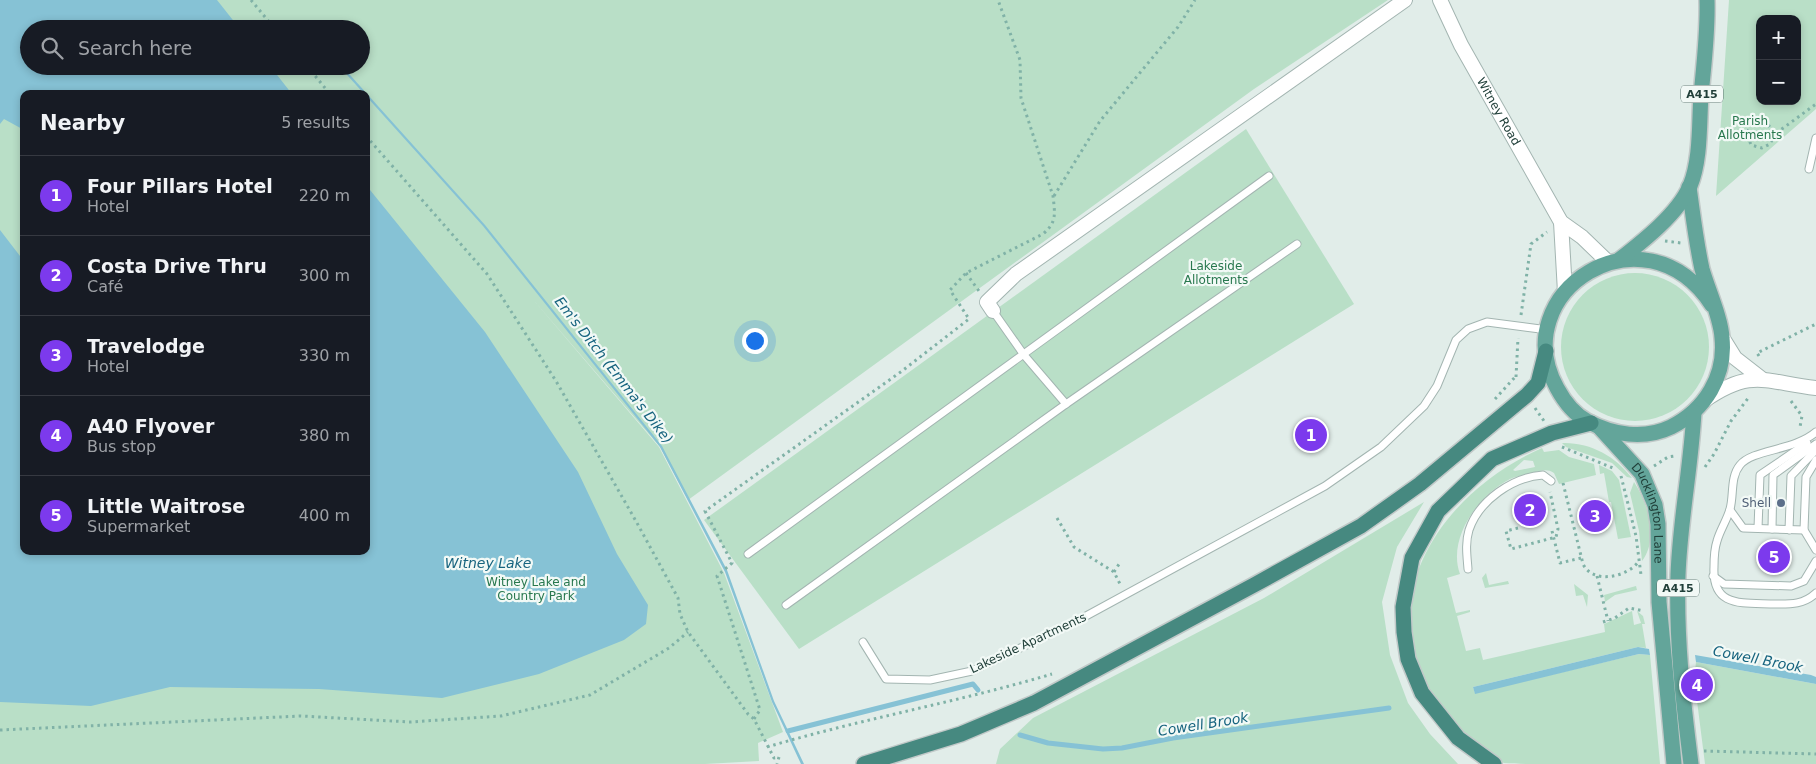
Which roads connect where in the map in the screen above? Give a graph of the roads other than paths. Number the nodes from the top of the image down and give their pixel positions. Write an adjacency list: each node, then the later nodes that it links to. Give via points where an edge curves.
1 (1405, 0): 13 (street, via 1016,274 988,302)
2 (1440, 0): 8 (street, Witney Road, via 1461,45)
3 (1707, 0): 7 (main road, A415, via 1699,131)
4 (1816, 138): 5 (lane)
5 (1809, 169)
6 (1269, 176): 17 (lane)
7 (1689, 187): 10 (main road, A415, via 1655,229); 12 (main road, A415, via 1696,241)
8 (1561, 222): 10 (street, Witney Road); 11 (street, Witney Road)
9 (1297, 244): 21 (lane)
10 (1614, 261): 11 (main road, via 1589,271); 12 (main road, via 1650,260 1666,264 1693,281)
11 (1566, 292): 14 (main road, via 1557,305)
12 (1712, 305): 15 (main road)
13 (993, 311): 17 (lane)
14 (1548, 330): 16 (main road); 42 (lane, Lakeside Apartments, via 1487,322 1468,329 1456,340 1437,386 1424,406 1381,447 1325,486 1075,622 972,671 930,680 886,679)
15 (1722, 337): 18 (street, via 1735,358); 20 (main road, via 1720,370)
16 (1546, 351): 23 (main road, via 1554,382 1562,396 1572,409); 44 (highway, via 1538,383 1526,396 1420,484 1361,526 1034,703 961,734)
17 (1024, 355): 21 (lane); 36 (lane)
18 (1762, 379): 19 (street); 20 (street, via 1737,381)
19 (1816, 388)
20 (1705, 400): 22 (main road)
21 (1066, 404): 41 (lane)
22 (1694, 412): 23 (main road, via 1665,429 1649,433 1632,434); 43 (main road, Ducklington Lane / A415, via 1680,532 1678,602 1678,648)
23 (1595, 425): 45 (highway, via 1552,433 1492,459 1438,511 1412,558 1403,607 1408,659 1422,693 1458,738); 46 (main road, Ducklington Lane / A415, via 1642,474 1655,505 1659,602)
24 (1816, 432): 30 (lane, via 1804,442 1753,456 1741,464 1735,473)
25 (1816, 438): 31 (lane, via 1760,475)
26 (1816, 444): 32 (lane, via 1773,475)
27 (1816, 450): 33 (lane, via 1791,476)
28 (1816, 460): 34 (lane, via 1806,476)
29 (1550, 483): 38 (lane, via 1543,475 1516,481 1477,512 1467,541)
30 (1730, 510): 31 (lane, via 1743,528); 39 (lane, via 1715,546)
31 (1758, 528): 32 (lane)
32 (1772, 529): 33 (lane)
33 (1789, 530): 34 (lane)
34 (1804, 530): 35 (lane)
35 (1816, 550)
36 (748, 554)
37 (1816, 561): 39 (lane, via 1804,581 1791,586 1724,584)
38 (1468, 569)
39 (1713, 576): 40 (lane, via 1719,593 1736,602 1792,605 1808,600)
40 (1816, 593)
41 (786, 606)
42 (863, 642)
43 (1690, 757)
44 (864, 764)
45 (1494, 764)
46 (1674, 764)

